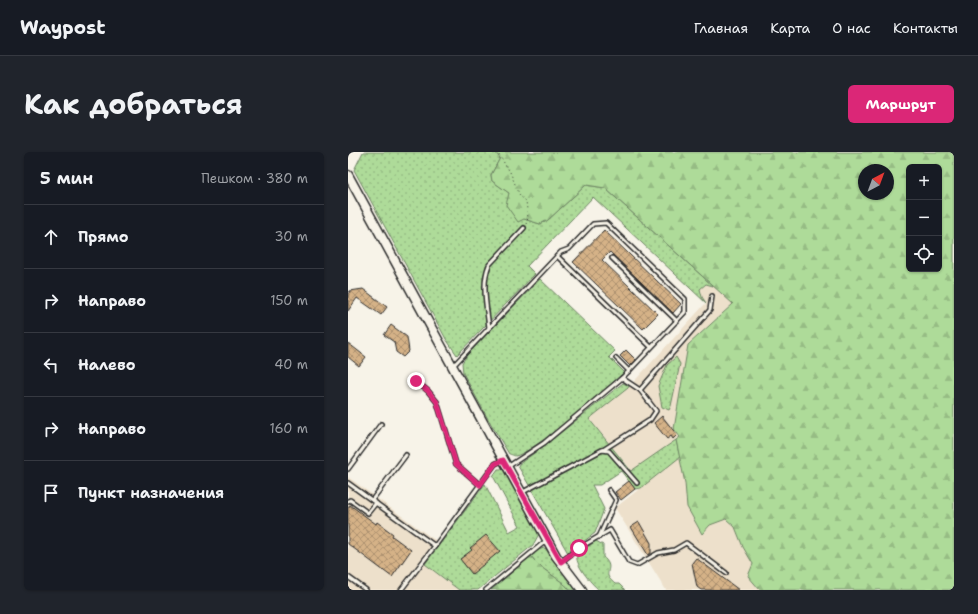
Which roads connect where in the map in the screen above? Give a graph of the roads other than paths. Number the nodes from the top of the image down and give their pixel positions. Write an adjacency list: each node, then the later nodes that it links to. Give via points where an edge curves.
1 (348, 175): 10 (street)
2 (524, 228): 7 (lane, via 486,270 484,281)
3 (557, 256): 6 (lane, via 569,249 593,224 606,223 685,299 685,312); 7 (lane); 8 (lane)
4 (612, 258): 6 (lane)
5 (712, 296): 14 (lane, via 710,310)
6 (677, 321): 8 (lane)
7 (489, 328): 10 (lane)
8 (651, 347): 11 (lane)
9 (616, 358): 11 (lane)
10 (453, 366): 18 (street)
11 (629, 371): 12 (lane)
12 (622, 378): 14 (lane); 18 (lane, via 544,443)
13 (416, 381): 22 (lane, via 437,402 456,464)
14 (640, 390): 16 (lane, via 656,410 650,420)
15 (381, 424): 19 (lane)
16 (602, 450): 21 (lane, via 609,451); 24 (lane)
17 (406, 455): 26 (lane)
18 (505, 463): 22 (lane, via 495,464); 24 (street)
19 (348, 469)
20 (348, 483): 26 (lane)
21 (637, 484)
22 (480, 485): 30 (lane)
23 (609, 490): 28 (lane, via 616,500)
24 (522, 493): 29 (street)
25 (348, 500): 27 (lane, via 368,513)
26 (372, 500): 27 (lane)
27 (376, 503): 30 (lane)
28 (599, 537): 31 (lane); 32 (lane, via 610,530 628,562 637,565 658,553 674,550 686,543)
29 (547, 540): 31 (street); 36 (lane)
30 (435, 546): 35 (lane)
31 (561, 562): 37 (street)
32 (726, 573)
33 (348, 577): 34 (lane)
34 (366, 590)
35 (402, 590)
36 (486, 590)
37 (582, 590)

